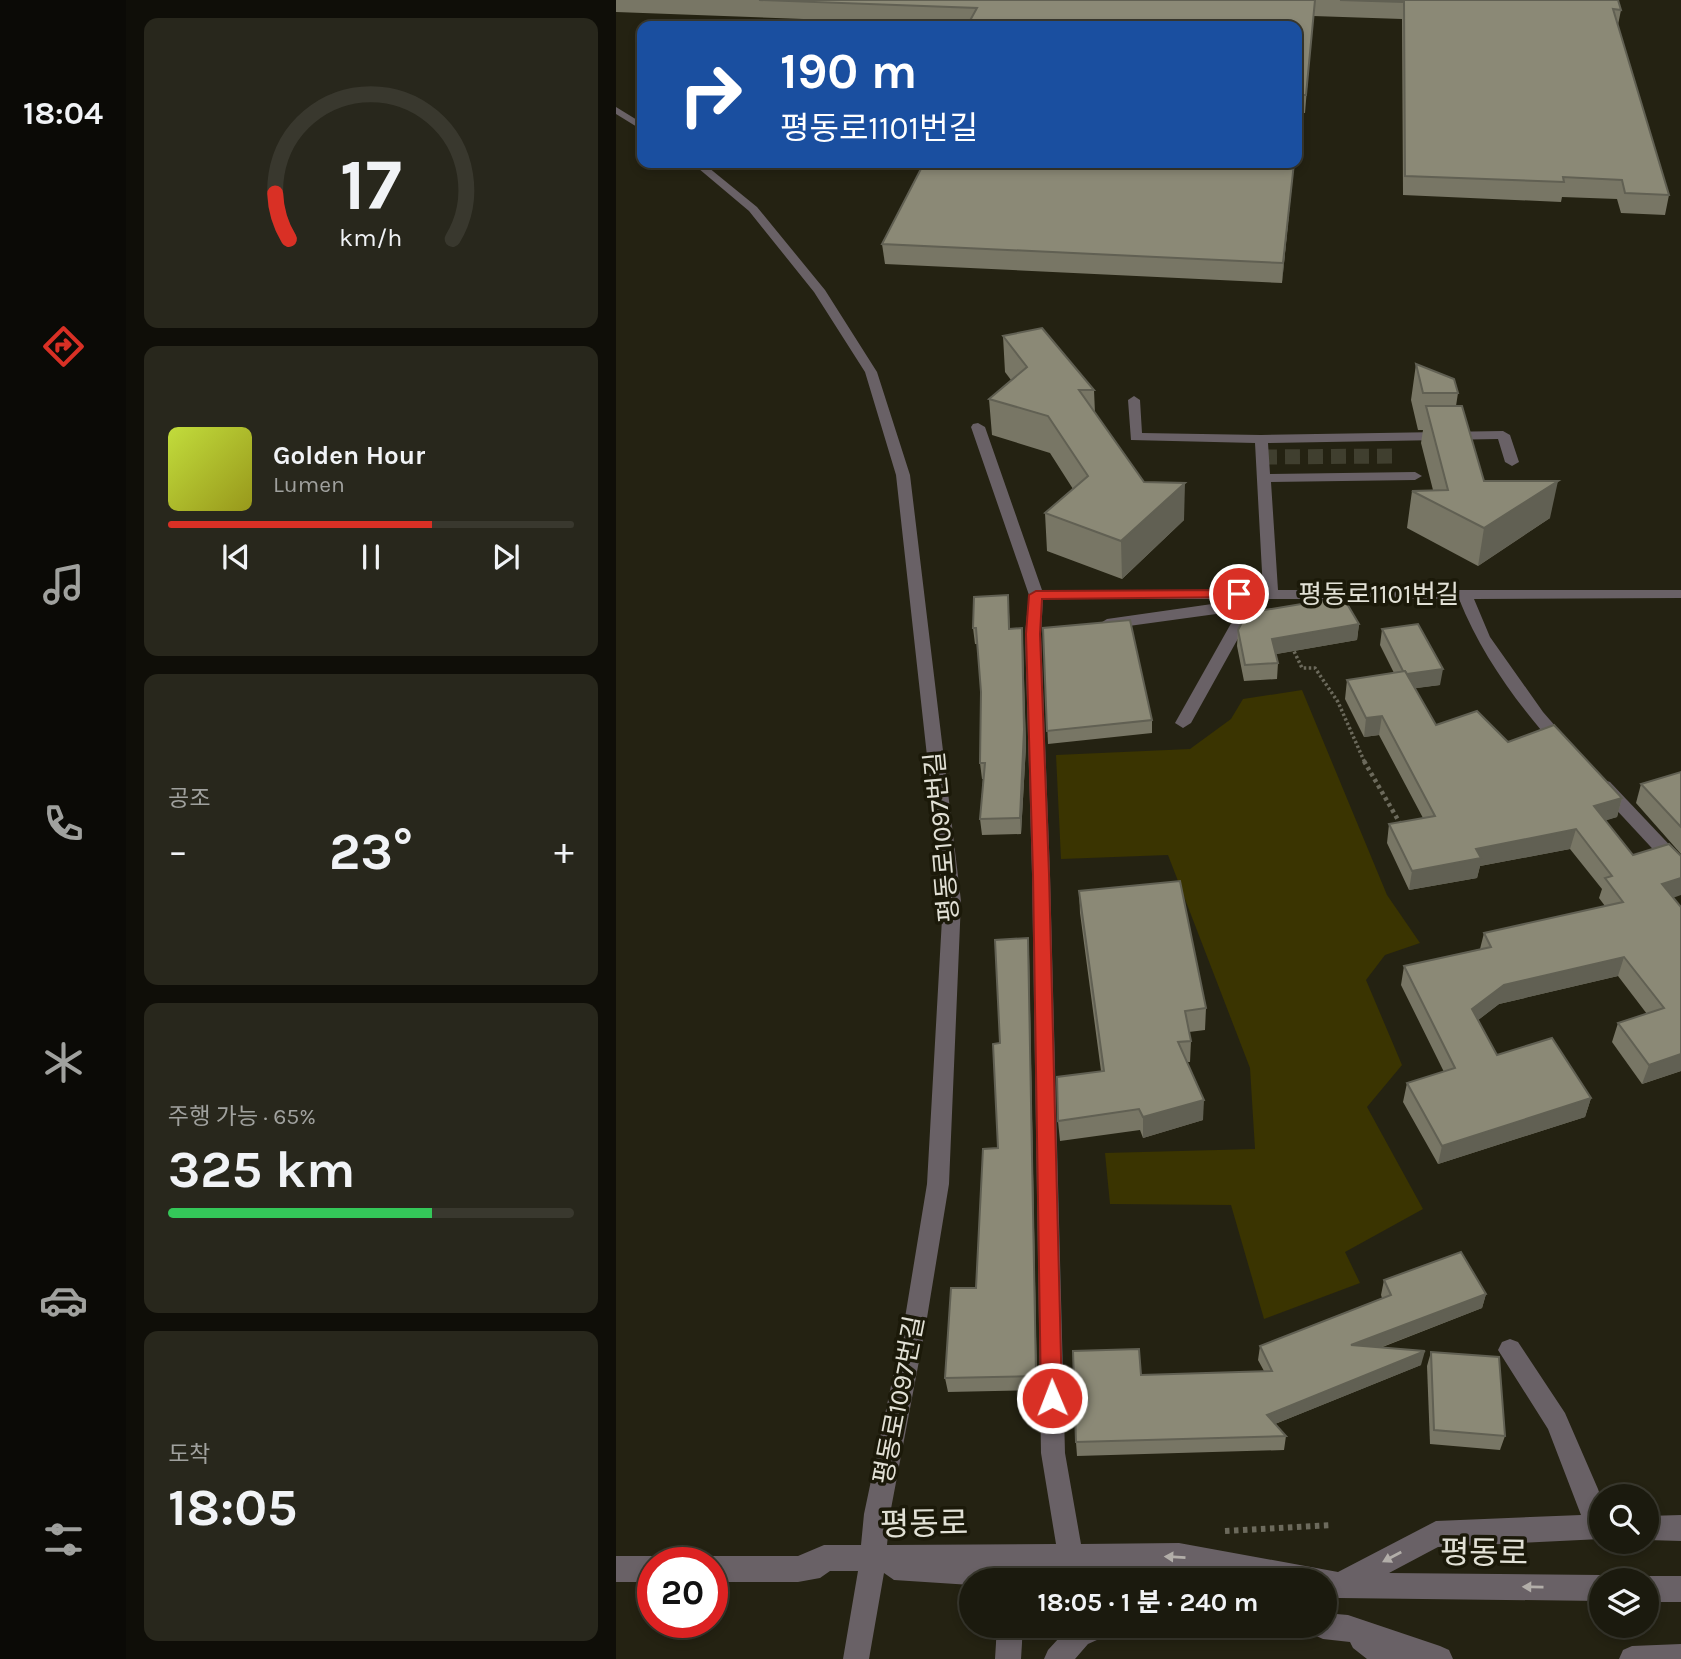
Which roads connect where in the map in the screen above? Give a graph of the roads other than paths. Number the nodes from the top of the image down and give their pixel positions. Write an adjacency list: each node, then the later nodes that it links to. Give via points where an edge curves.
1 (616, 110): 2 (street)
2 (637, 124)
3 (703, 168): 25 (street, 평동로1097번길, via 753,209 819,290 871,372 903,475 952,901 938,1184 877,1514)
4 (1134, 400): 6 (street, via 1136,437)
5 (978, 427): 12 (street)
6 (1261, 439): 7 (street, via 1503,435); 9 (street)
7 (1512, 462)
8 (1415, 476): 9 (street)
9 (1263, 478): 10 (street)
10 (1268, 594): 12 (street, 평동로1101번길); 13 (street, 평동로1101번길); 14 (street)
11 (1681, 594): 13 (street, 평동로1101번길)
12 (1036, 595): 27 (street, via 1053,1453)
13 (1465, 595): 17 (street, via 1482,637 1537,716)
14 (1249, 606): 15 (street); 16 (street)
15 (1087, 627)
16 (1182, 723)
17 (1574, 755)
18 (1592, 774): 19 (street)
19 (1681, 868)
20 (1510, 1350): 21 (street, via 1557,1421)
21 (1589, 1498)
22 (1589, 1527): 33 (street, one-way to 33, via 1436,1534)
23 (1659, 1528): 24 (street)
24 (1681, 1528)
25 (873, 1562): 26 (street, 평동로); 32 (street, 평동로); 44 (street, 평동로1097번길)
26 (967, 1568)
27 (1074, 1568)
28 (1110, 1568): 29 (street, 평동로, one-way to 28, via 1179,1556)
29 (1247, 1568)
30 (616, 1569): 31 (street)
31 (637, 1569)
32 (728, 1569)
33 (1337, 1577)
34 (1337, 1582): 35 (street, 평동로, one-way to 34)
35 (1589, 1588)
36 (1659, 1589): 37 (street)
37 (1681, 1589)
38 (1337, 1627): 47 (street)
39 (1337, 1628): 46 (street)
40 (1009, 1638): 43 (street)
41 (1077, 1638): 45 (street)
42 (1681, 1657): 48 (street)
43 (1008, 1658)
44 (856, 1659)
45 (1057, 1659)
46 (1389, 1659)
47 (1440, 1659)
48 (1632, 1659)

